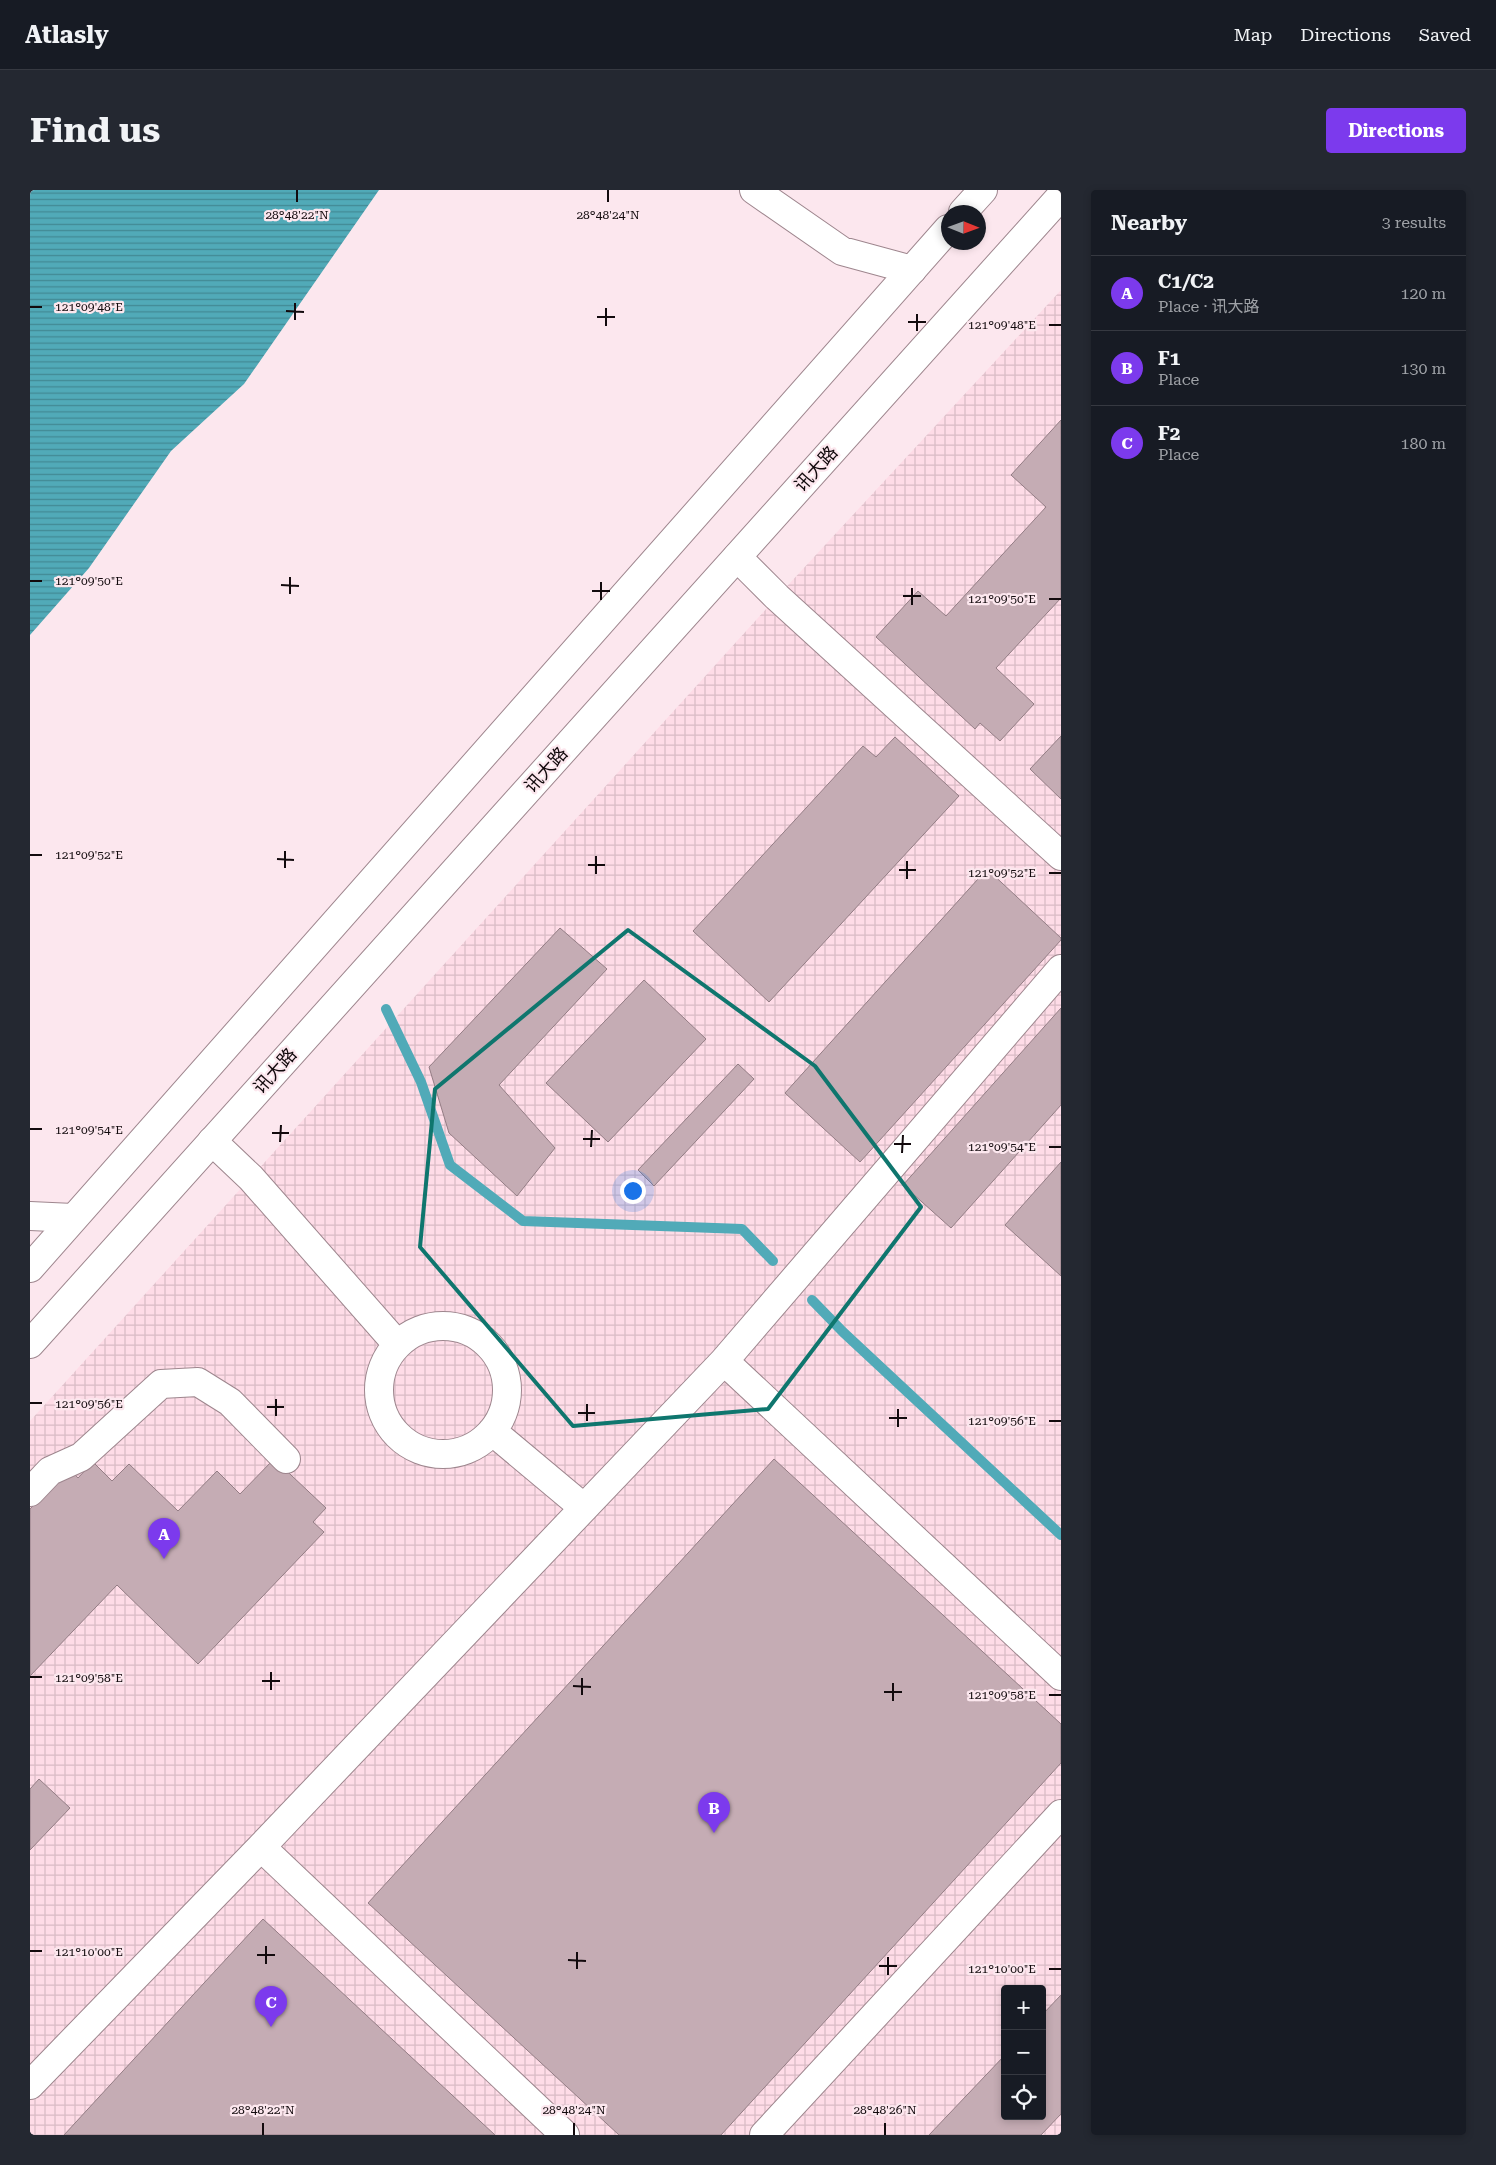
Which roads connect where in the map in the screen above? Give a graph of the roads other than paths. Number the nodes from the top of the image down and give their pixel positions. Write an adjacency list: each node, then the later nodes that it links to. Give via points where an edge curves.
1 (754, 190): 6 (main road, via 842,251)
2 (983, 190): 4 (main road)
3 (1061, 196): 7 (main road, 讯大路)
4 (969, 205)
5 (941, 237): 6 (main road)
6 (912, 270): 12 (main road)
7 (737, 557): 8 (main road, via 784,604); 10 (main road, 讯大路)
8 (1061, 856)
9 (1061, 969): 16 (main road)
10 (212, 1142): 14 (main road, 讯大路); 15 (main road, via 250,1178)
11 (30, 1216): 12 (main road)
12 (73, 1218): 13 (main road)
13 (30, 1268)
14 (30, 1344)
15 (397, 1344): 17 (main road, via 415,1331 435,1325 456,1326 475,1333 491,1346 502,1363 507,1382 506,1403); 17 (main road, via 384,1362 378,1384 380,1406 390,1427 406,1443 426,1452 448,1455 469,1449)
16 (724, 1360): 20 (main road); 21 (main road)
17 (492, 1432): 20 (main road)
18 (286, 1459): 19 (main road, via 230,1402 198,1382 161,1384 81,1457 50,1471)
19 (30, 1492)
20 (584, 1508): 23 (main road)
21 (1061, 1676)
22 (1061, 1814): 26 (main road)
23 (261, 1847): 24 (main road); 25 (main road)
24 (30, 2085)
25 (565, 2135)
26 (764, 2135)

